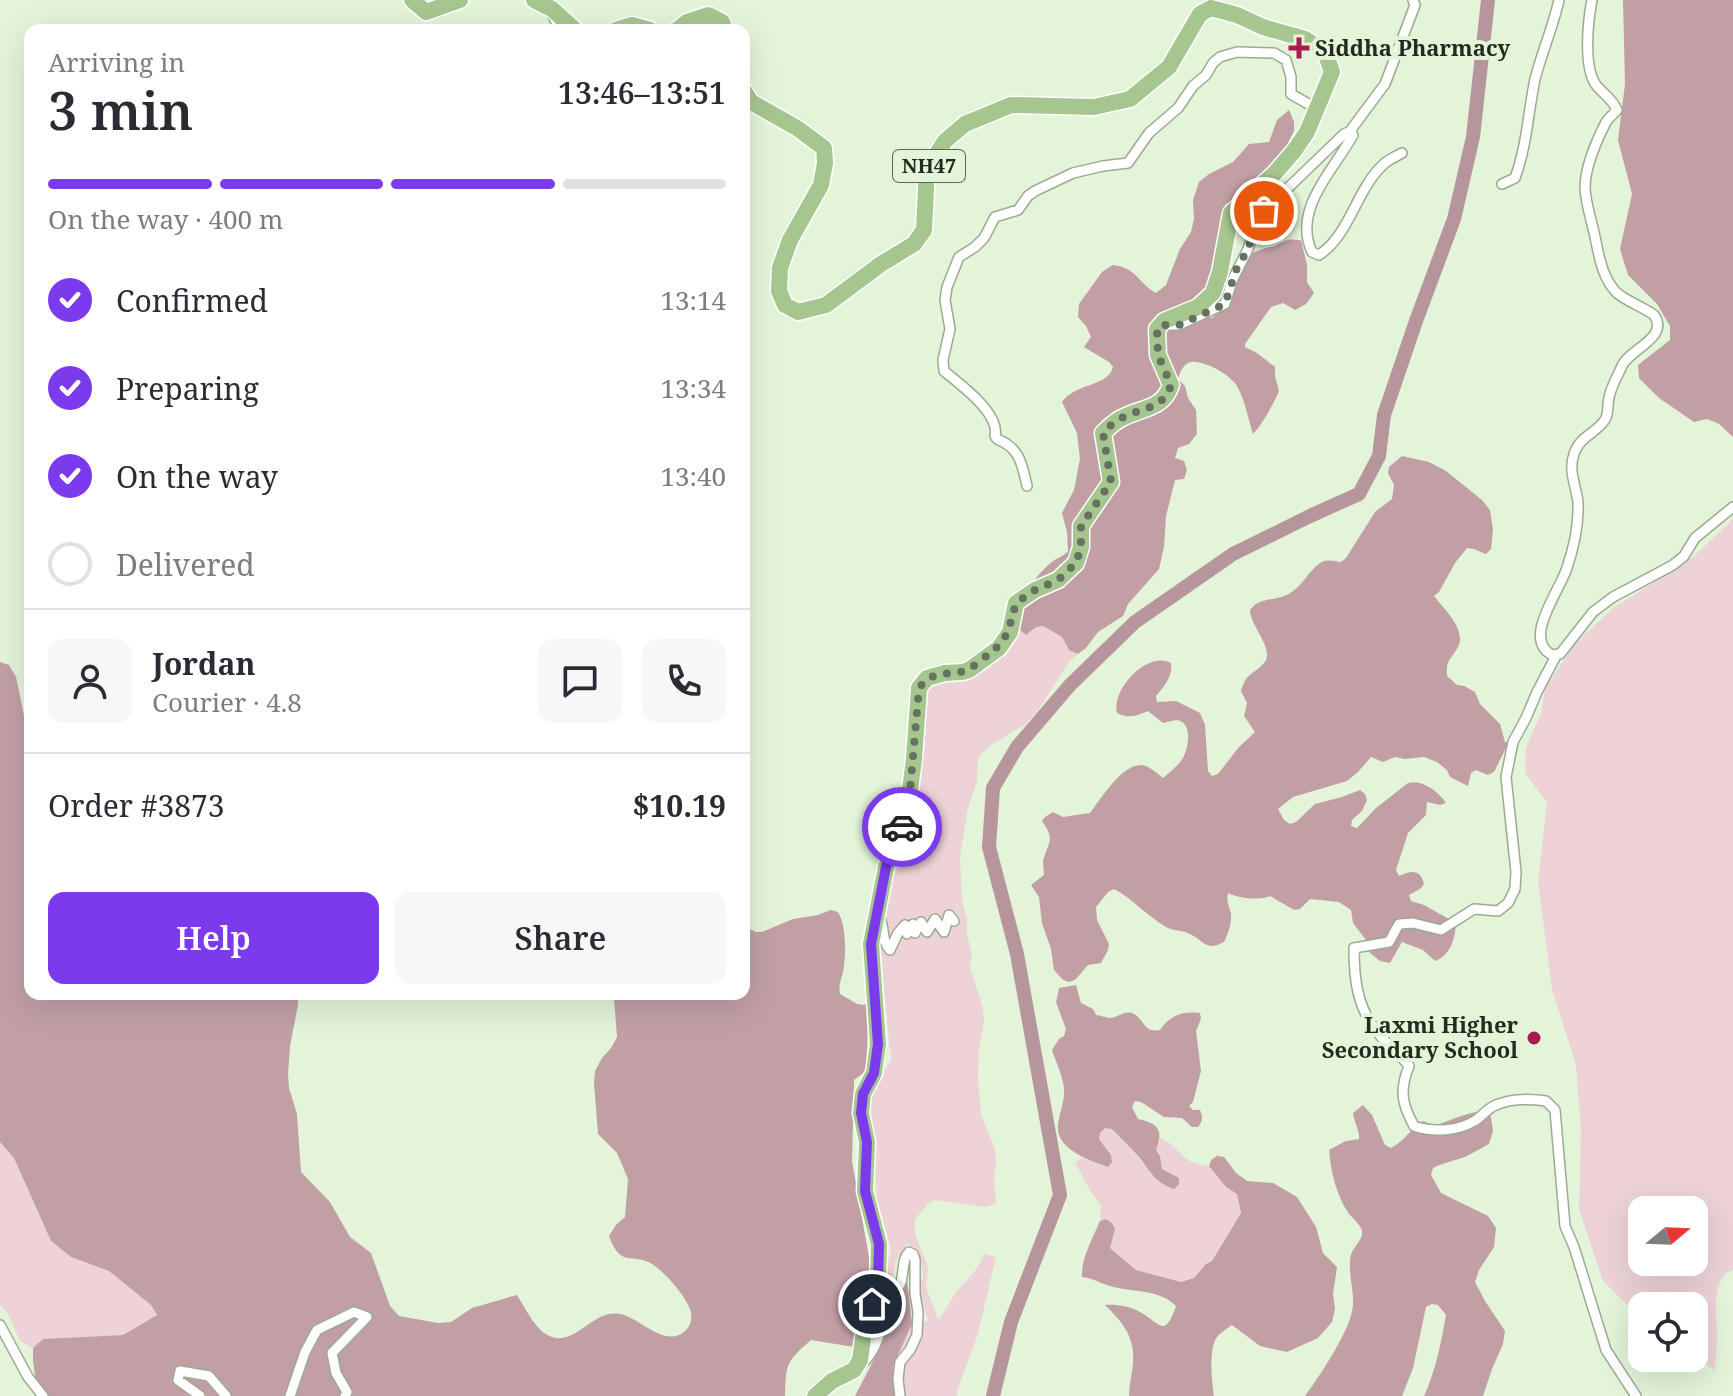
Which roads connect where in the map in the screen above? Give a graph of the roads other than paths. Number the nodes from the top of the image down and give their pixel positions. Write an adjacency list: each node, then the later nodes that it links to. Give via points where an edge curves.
1 (412, 0): 2 (highway, via 426,12)
2 (460, 0)
3 (1559, 0): 15 (street, via 1540,57 1523,156 1515,178)
4 (1592, 0): 19 (street, via 1590,70 1617,110 1607,120 1586,175 1588,210 1609,283 1654,315 1658,327 1644,347 1624,361 1607,416 1574,451 1576,539 1540,627 1541,645)
5 (1415, 2): 13 (street, via 1385,84)
6 (542, 4): 7 (street); 8 (highway)
7 (556, 24)
8 (567, 24)
9 (684, 24): 10 (highway, via 708,15)
10 (723, 24)
11 (750, 100): 12 (highway, NH47, via 824,148 821,185 780,268 779,291 785,305 798,312 826,305 914,244 924,230 927,169 945,141 965,124 1011,105 1094,107 1130,99 1169,67 1200,14 1211,8 1305,39 1325,52 1332,72)
12 (1317, 109): 16 (highway, NH47, via 1289,158 1231,213 1213,293 1198,307); 17 (street, via 1291,94 1286,60 1274,53 1220,57 1128,163 1046,184 1018,210 995,217 984,238 959,257 945,300 950,329 944,371 988,412 997,439 1017,451)
13 (1350, 131): 14 (street, via 1353,135 1314,195 1308,242 1319,255 1330,247 1369,181); 16 (street, via 1264,211 1225,304 1179,325)
14 (1402, 153)
15 (1502, 184)
16 (1161, 325): 20 (highway, via 1158,355 1171,385 1154,406 1121,418 1103,433 1111,482 1081,526 1076,563 1058,580 1016,603 1010,632 999,648 969,670 927,678 919,688 907,813 886,867)
17 (1027, 486)
18 (1733, 507): 19 (street, via 1695,538 1673,565 1593,612)
19 (1557, 654): 31 (street, via 1513,742 1506,777 1516,872 1508,903 1498,911 1474,909 1441,930 1399,924 1389,942 1354,948 1354,968 1363,1013 1409,1066 1402,1097 1414,1126 1462,1126 1491,1107 1525,1098 1546,1101 1555,1110 1565,1226 1606,1350)
20 (877, 914): 21 (street, via 883,943 890,950 905,925 907,934 912,924 915,933 921,922 927,932 935,919 944,932 949,915); 23 (highway, via 871,944 878,1044 861,1113 867,1142 865,1191 879,1244 878,1284)
21 (954, 921)
22 (0, 1325): 24 (street)
23 (854, 1370): 29 (highway); 30 (street, via 867,1360 880,1335 909,1252 915,1260 917,1335 900,1362)
24 (43, 1396)
25 (200, 1396): 26 (street, via 178,1380 180,1371 209,1376)
26 (226, 1396)
27 (290, 1396): 28 (street, via 317,1330 354,1312 367,1317 332,1353)
28 (345, 1396)
29 (815, 1396)
30 (900, 1396)
31 (1636, 1396)

